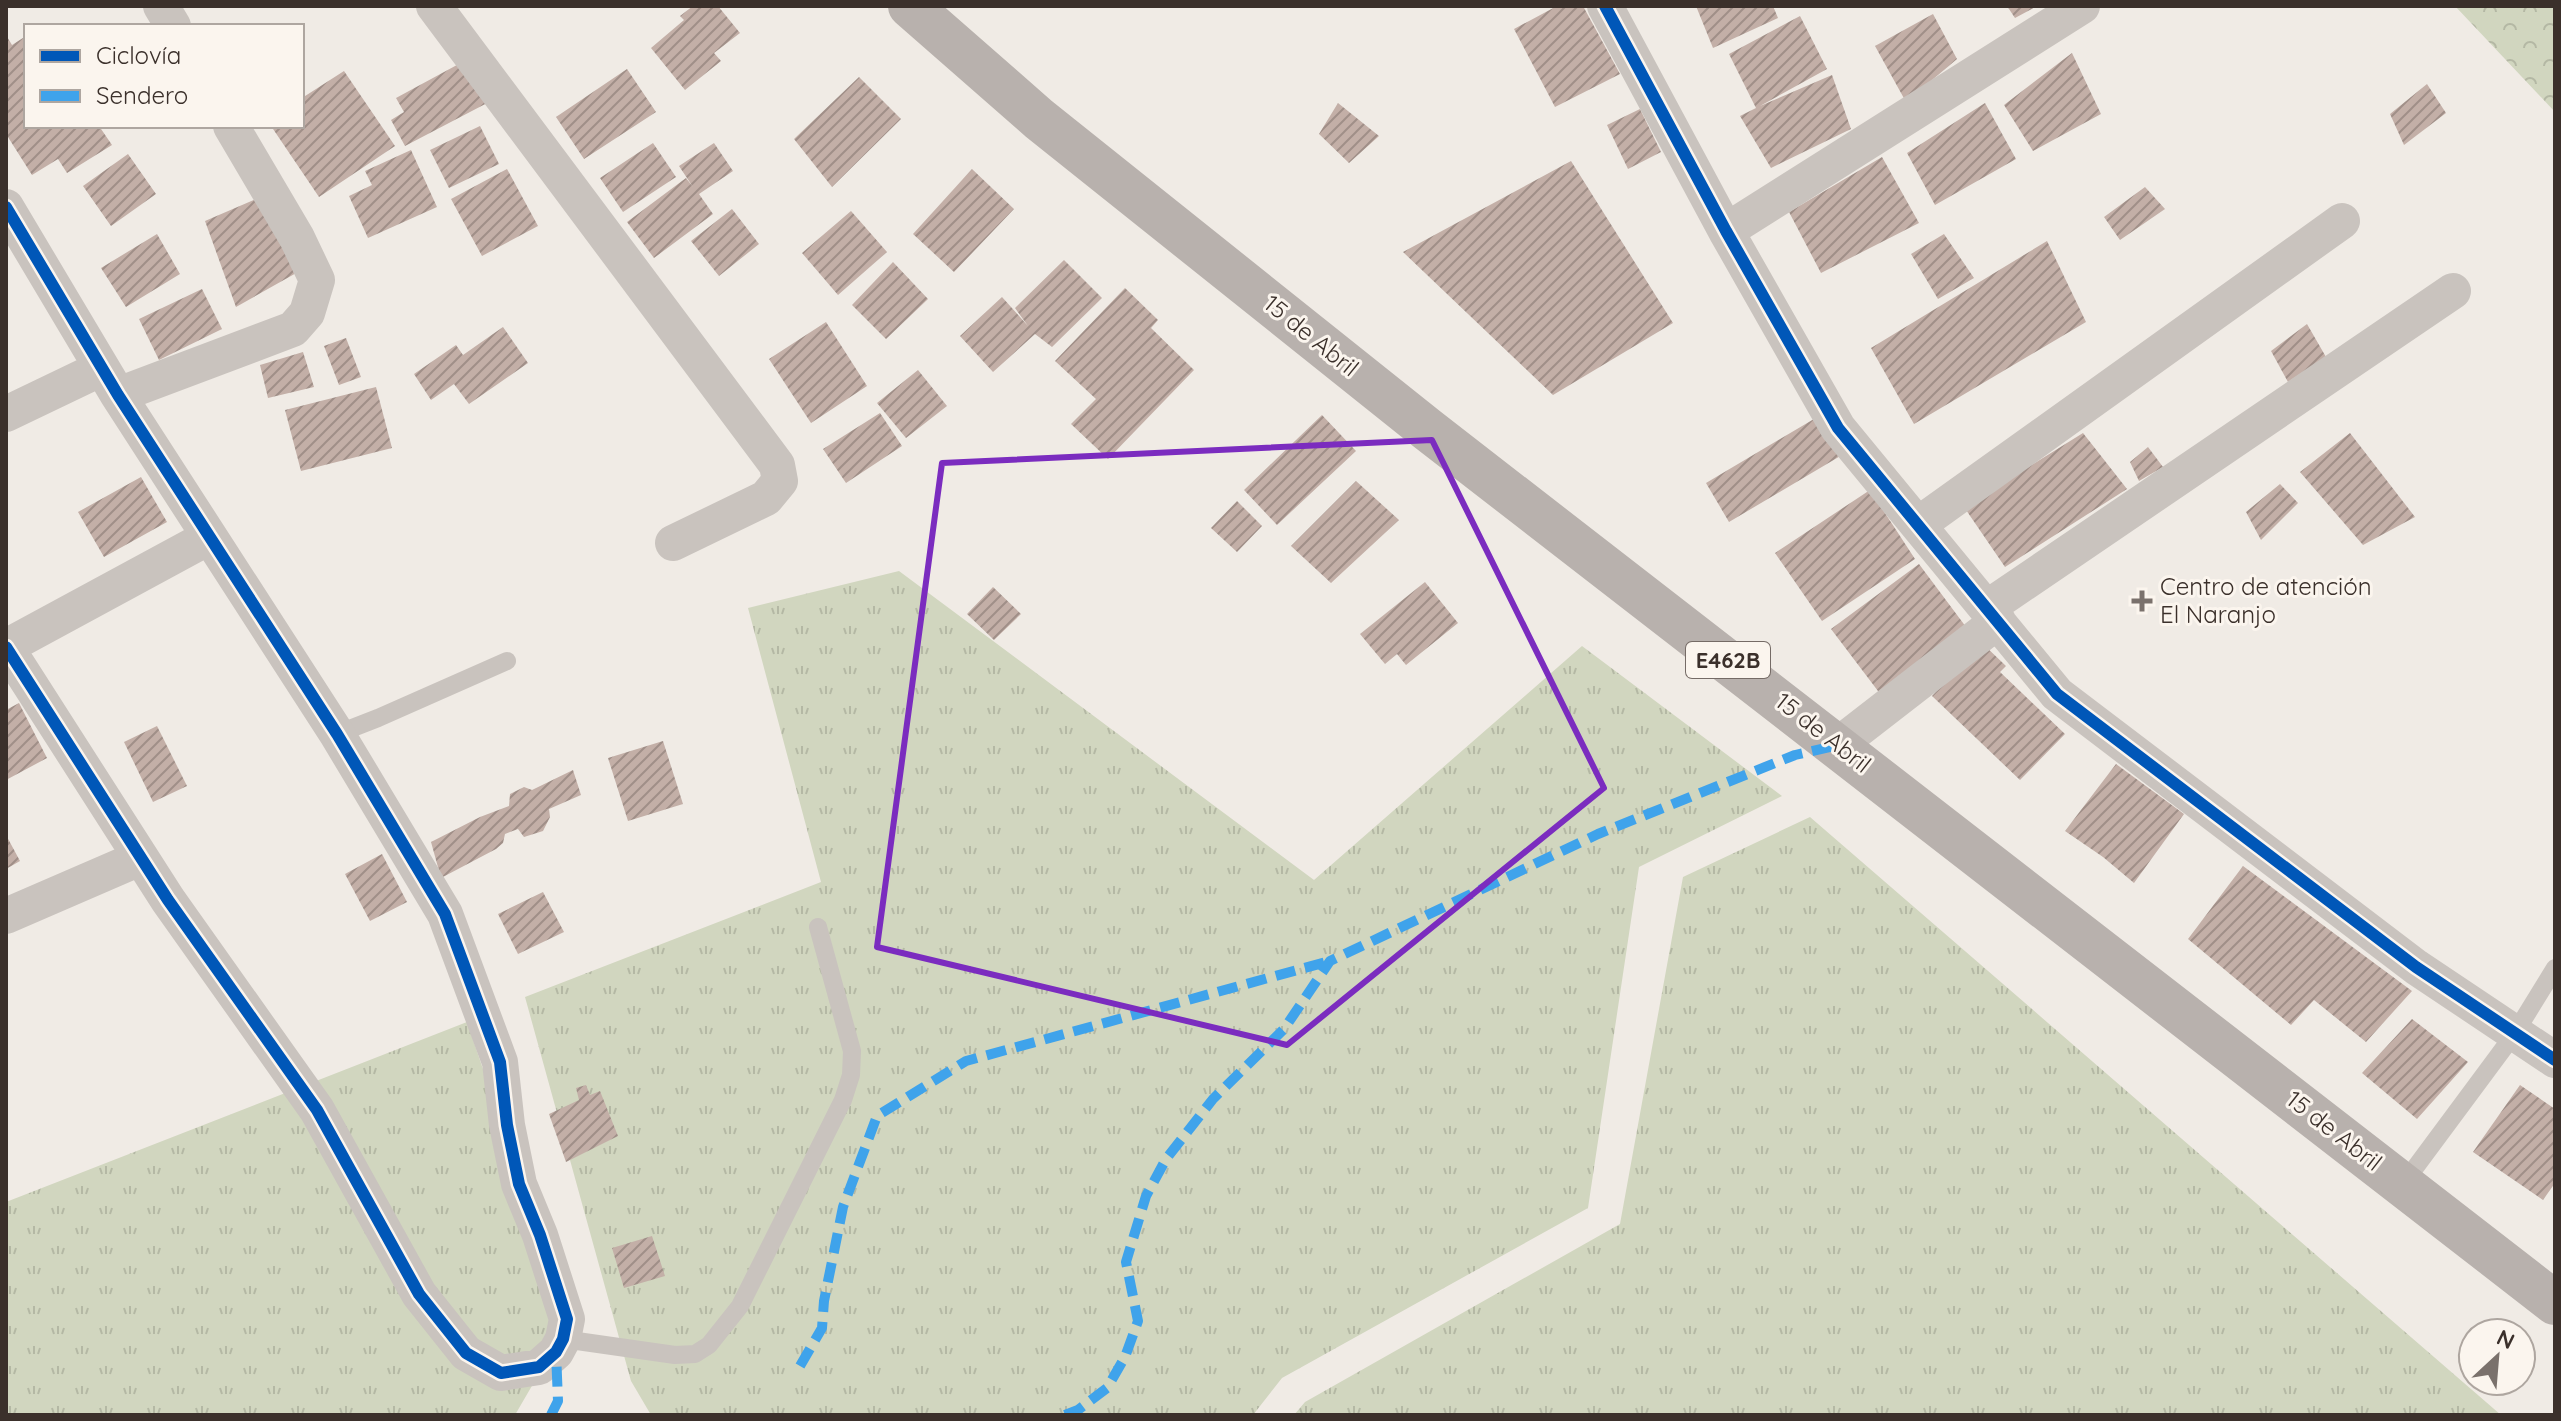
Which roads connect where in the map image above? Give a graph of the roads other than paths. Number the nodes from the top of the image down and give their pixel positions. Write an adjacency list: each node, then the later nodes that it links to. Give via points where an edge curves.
1 (161, 6): 6 (street)
2 (434, 6): 16 (street, via 777,465 780,481 766,498)
3 (910, 6): 20 (main road, 15 de Abril / E462B, via 1039,119 1427,429)
4 (1605, 6): 10 (street)
5 (2082, 6): 10 (street)
6 (172, 24)
7 (232, 128): 12 (street, via 317,280 307,313 293,329)
8 (6, 207): 12 (street)
9 (2342, 221): 14 (street)
10 (1726, 231): 14 (street, via 1838,428)
11 (2453, 291): 17 (street)
12 (110, 382): 13 (street); 15 (street)
13 (6, 414)
14 (1919, 524): 17 (street)
15 (209, 537): 19 (street); 21 (street, via 6,647)
16 (673, 543)
17 (1992, 615): 20 (street); 25 (street, via 2057,694 2416,967)
18 (507, 661): 19 (lane)
19 (337, 734): 29 (street, via 445,914 477,995 500,1062 519,1184 567,1319)
20 (1838, 745): 27 (main road, 15 de Abril / E462B)
21 (140, 858): 22 (street); 29 (street, via 317,1110 419,1294 466,1353 501,1373 539,1367)
22 (6, 916)
23 (818, 927): 29 (lane, via 852,1051 851,1075 740,1306 709,1345 695,1354 655,1354)
24 (2555, 968): 25 (lane)
25 (2515, 1033): 26 (street); 27 (lane)
26 (2555, 1060)
27 (2403, 1184): 28 (main road, 15 de Abril / E462B)
28 (2555, 1303)
29 (563, 1339)

